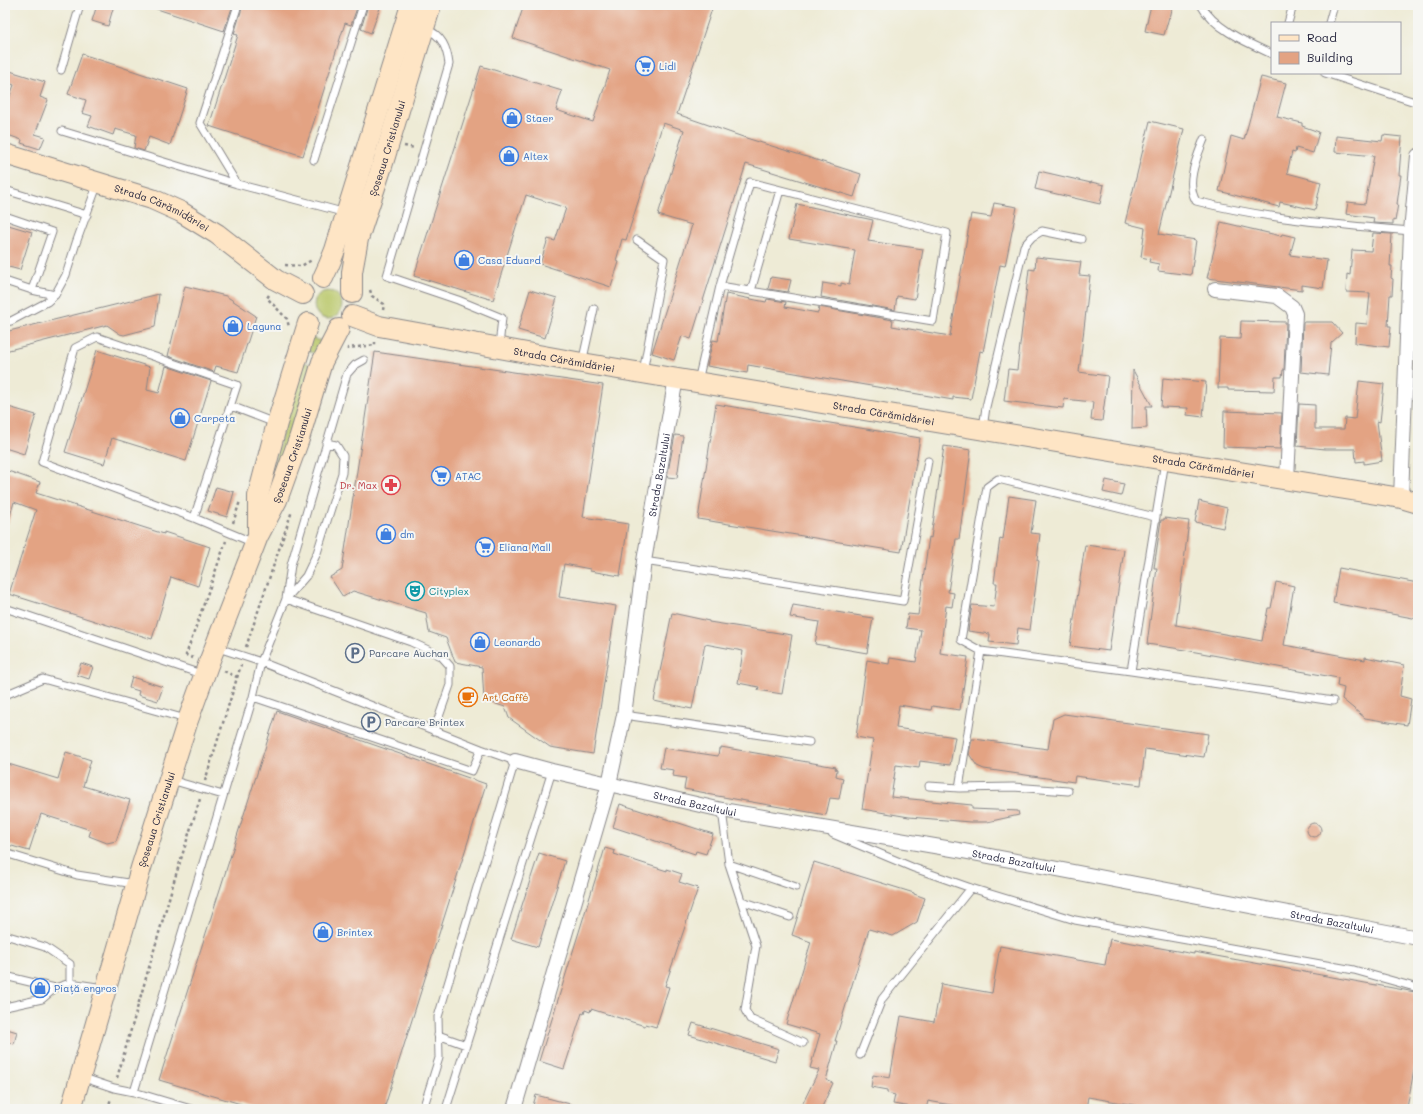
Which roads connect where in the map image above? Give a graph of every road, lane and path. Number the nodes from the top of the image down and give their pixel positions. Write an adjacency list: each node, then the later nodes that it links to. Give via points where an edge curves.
1 (80, 5): 13 (lane)
2 (238, 5): 24 (lane, via 200,123)
3 (364, 5): 22 (lane)
4 (411, 5): 27 (street, Șoseaua Cristianului)
5 (431, 5): 11 (street, Șoseaua Cristianului)
6 (1201, 5): 12 (lane, via 1205,13 1226,30)
7 (1293, 5): 9 (lane)
8 (1334, 5): 10 (lane)
9 (1288, 22)
10 (1329, 22)
11 (424, 28): 36 (street, Șoseaua Cristianului, via 358,239 353,266); 47 (lane, via 439,36 450,64 386,276 502,318)
12 (1271, 54)
13 (62, 70)
14 (1328, 74): 15 (lane)
15 (1418, 103)
16 (62, 131): 24 (lane)
17 (1204, 139): 30 (lane, via 1193,172 1192,188 1196,201 1222,208 1327,224)
18 (403, 145): 19 (path)
19 (401, 152)
20 (5, 154): 23 (street, Strada Cărămidăriei)
21 (1418, 156): 30 (street)
22 (314, 160)
23 (98, 183): 28 (lane); 40 (street, Strada Cărămidăriei, via 152,199 181,212 217,234 276,280)
24 (237, 184): 27 (lane)
25 (5, 190): 28 (lane)
26 (780, 190): 35 (lane, via 750,182); 39 (lane); 39 (lane, via 947,233 933,322)
27 (346, 213): 33 (street, Șoseaua Cristianului, via 329,265)
28 (87, 215): 41 (lane, via 66,275)
29 (5, 216): 38 (lane, via 52,232)
30 (1410, 231): 62 (street)
31 (1081, 239): 56 (lane, via 1042,231 1024,246 986,407)
32 (637, 240): 51 (lane, via 664,259)
33 (322, 278): 36 (street, via 330,278); 40 (street, via 312,282)
34 (5, 281): 38 (lane)
35 (720, 286): 39 (lane); 53 (lane)
36 (359, 288): 44 (street); 46 (path, via 384,304)
37 (1215, 289): 60 (street, via 1277,296 1292,307 1295,314)
38 (32, 290): 41 (lane)
39 (751, 291)
40 (303, 294): 45 (street, via 300,308)
41 (55, 295): 43 (lane, via 47,302)
42 (594, 309): 50 (lane)
43 (5, 322)
44 (345, 322): 45 (street, via 331,331 322,331); 46 (street, Strada Cărămidăriei); 67 (street, Șoseaua Cristianului, via 322,362 299,439 277,500)
45 (308, 323): 55 (street, Șoseaua Cristianului)
46 (378, 326): 47 (street, Strada Cărămidăriei); 48 (path, via 375,344 348,348)
47 (499, 348): 50 (street, Strada Cărămidăriei)
48 (346, 355)
49 (364, 360): 57 (lane, via 346,374)
50 (582, 363): 51 (street, Strada Cărămidăriei)
51 (643, 372): 52 (street, Strada Cărămidăriei)
52 (676, 378): 53 (street, Strada Cărămidăriei); 68 (street, Strada Bazaltului)
53 (698, 381): 56 (street, Strada Cărămidăriei)
54 (231, 406): 55 (lane); 65 (lane); 65 (lane, via 237,385 97,337 75,348 42,462)
55 (277, 423): 67 (street, Șoseaua Cristianului, via 258,496)
56 (983, 430): 58 (street, Strada Cărămidăriei)
57 (326, 443): 69 (lane, via 291,565); 69 (lane, via 336,445 343,456 342,473 317,553 306,576)
58 (1165, 460): 60 (street, Strada Cărămidăriei); 64 (lane)
59 (928, 461): 68 (lane, via 903,601)
60 (1287, 479): 62 (street, Strada Cărămidăriei)
61 (242, 495): 66 (path)
62 (1410, 500)
63 (293, 508): 72 (path)
64 (1155, 517): 71 (lane, via 998,479 987,487 961,640); 75 (lane)
65 (194, 518): 66 (lane)
66 (229, 533): 67 (lane); 73 (path, via 186,655)
67 (257, 540): 73 (street, Șoseaua Cristianului)
68 (644, 561): 80 (street, Strada Bazaltului)
69 (286, 600): 74 (lane); 82 (lane, via 411,642 441,656 450,666 450,685)
70 (5, 608): 73 (lane)
71 (981, 651): 75 (lane); 90 (lane)
72 (243, 657): 73 (lane); 74 (lane); 76 (path)
73 (209, 662): 76 (path); 81 (street, Șoseaua Cristianului)
74 (261, 662): 78 (lane); 82 (lane)
75 (1131, 671): 79 (lane)
76 (237, 677): 91 (path)
77 (5, 695): 81 (lane, via 43,679)
78 (252, 697): 84 (lane, via 472,771); 93 (lane)
79 (1333, 701)
80 (624, 715): 83 (lane); 88 (street, Strada Bazaltului)
81 (188, 720): 87 (street, Șoseaua Cristianului)
82 (434, 731): 84 (lane)
83 (809, 742)
84 (482, 749): 85 (lane)
85 (515, 760): 86 (street, Strada Bazaltului); 111 (lane, via 438,1017)
86 (552, 771): 88 (street, Strada Bazaltului); 113 (lane)
87 (169, 779): 91 (lane); 98 (street, Șoseaua Cristianului)
88 (609, 784): 94 (street, Strada Bazaltului); 123 (street, Strada Bazaltului)
89 (929, 786): 90 (lane)
90 (959, 788): 92 (lane, via 1013,787)
91 (203, 789): 93 (lane); 116 (path)
92 (1068, 791)
93 (223, 795): 117 (lane)
94 (722, 810): 95 (street, Strada Bazaltului); 97 (lane)
95 (815, 826): 100 (lane, via 914,868); 104 (street, Strada Bazaltului, via 958,850)
96 (5, 853): 98 (lane, via 77,875)
97 (729, 864): 99 (lane); 101 (lane)
98 (137, 884): 109 (street, Șoseaua Cristianului)
99 (796, 887)
100 (971, 888): 108 (lane, via 1075,920 1354,970); 114 (lane, via 882,999)
101 (742, 901): 102 (lane); 112 (lane, via 756,946 744,1010 750,1019)
102 (790, 917)
103 (5, 935): 106 (lane, via 45,947 70,964)
104 (1418, 938)
105 (5, 976): 107 (lane)
106 (70, 983): 107 (lane); 109 (lane)
107 (55, 988): 110 (lane, via 42,1000)
108 (1418, 988)
109 (106, 989): 115 (street, Șoseaua Cristianului)
110 (5, 1007)
111 (438, 1035): 113 (lane); 121 (lane, via 439,1058)
112 (803, 1043)
113 (466, 1045): 122 (lane)
114 (860, 1055)
115 (81, 1077): 116 (lane); 118 (street, Șoseaua Cristianului)
116 (114, 1088): 117 (lane); 119 (path)
117 (134, 1092): 120 (lane)
118 (71, 1109)
119 (108, 1109)
120 (191, 1109)
121 (422, 1109)
122 (446, 1109)
123 (514, 1109)

